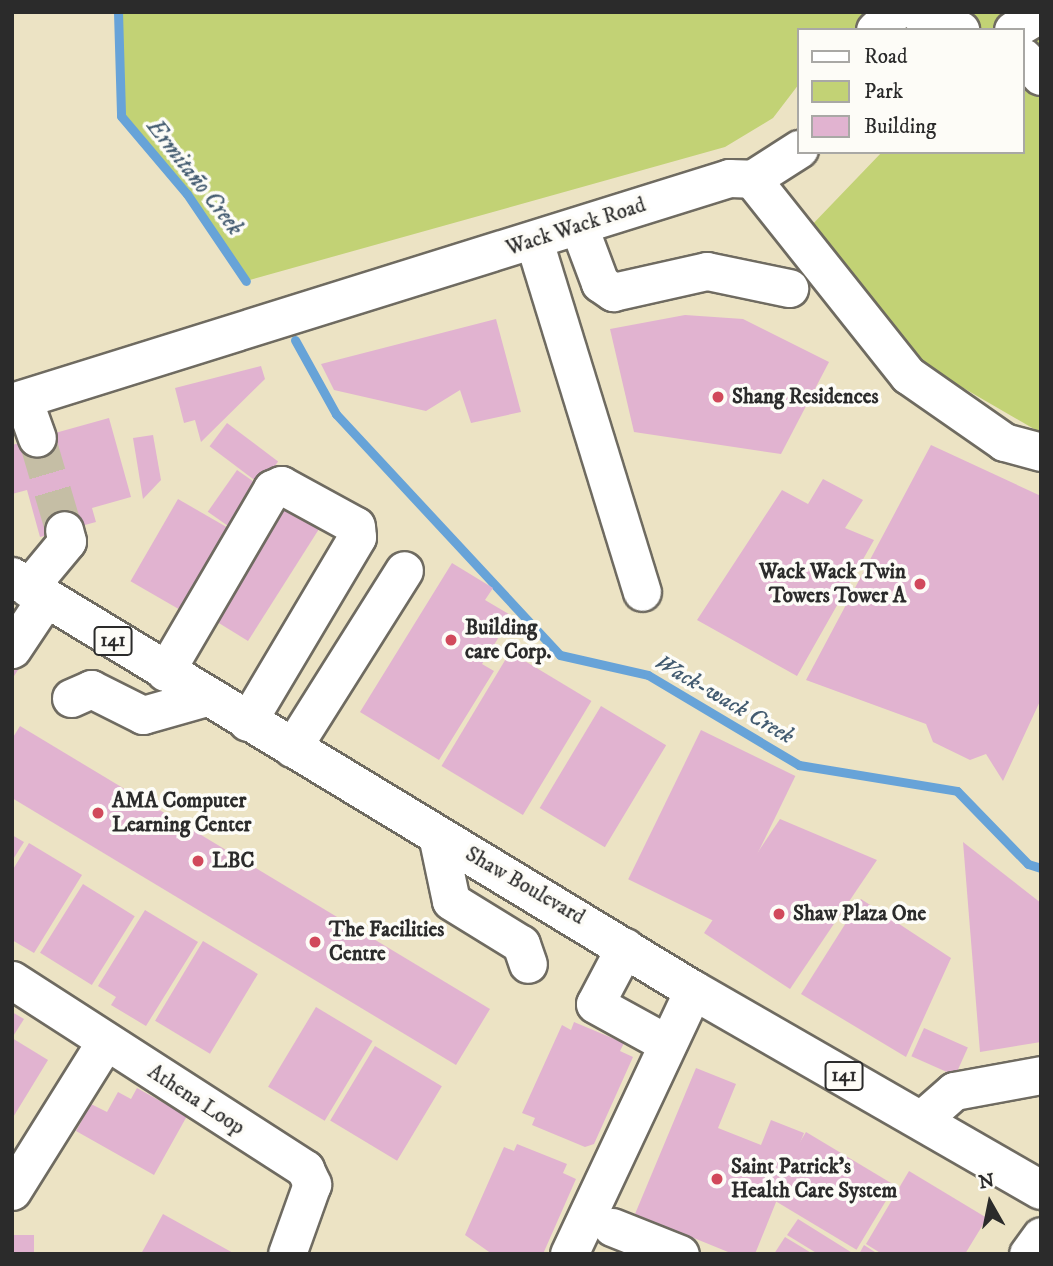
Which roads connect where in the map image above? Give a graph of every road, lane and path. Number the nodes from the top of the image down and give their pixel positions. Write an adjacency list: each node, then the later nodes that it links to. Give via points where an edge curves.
1 (894, 12): 3 (street)
2 (1041, 13): 4 (street)
3 (877, 28)
4 (1016, 28)
5 (1025, 59): 6 (street)
6 (1041, 76)
7 (797, 150): 8 (street)
8 (752, 179): 9 (street, Wack Wack Road, via 729,178); 14 (street, via 908,375 1004,442)
9 (579, 227): 10 (street, Wack Wack Road); 11 (street, via 600,283 613,292 707,271)
10 (534, 241): 12 (street, Wack Wack Road); 18 (street)
11 (789, 288)
12 (18, 400): 13 (street)
13 (37, 438)
14 (1041, 452)
15 (64, 530): 17 (street, via 67,541)
16 (404, 570): 24 (street)
17 (29, 588): 19 (street); 20 (main road, Shaw Boulevard / 141)
18 (642, 592)
19 (12, 649)
20 (165, 672): 21 (main road, Shaw Boulevard / 141); 23 (street, via 272,489 281,485 356,527 357,537)
21 (206, 697): 22 (street, via 143,715 91,689); 23 (main road, Shaw Boulevard / 141)
22 (71, 698)
23 (247, 722): 24 (main road, Shaw Boulevard / 141)
24 (292, 748): 25 (main road, Shaw Boulevard / 141)
25 (437, 835): 26 (main road, Shaw Boulevard / 141); 27 (street, via 452,901 521,944)
26 (625, 947): 29 (main road, Shaw Boulevard / 141); 31 (street, via 596,1004)
27 (528, 964)
28 (12, 980): 30 (street, Athena Loop)
29 (693, 989): 31 (street); 33 (main road, Shaw Boulevard / 141)
30 (105, 1042): 35 (street); 38 (street, Athena Loop, via 305,1170 312,1184)
31 (666, 1043): 39 (street)
32 (1041, 1075): 33 (street, via 991,1065)
33 (921, 1120): 34 (main road, Shaw Boulevard / 141)
34 (1041, 1190)
35 (12, 1191)
36 (612, 1227): 40 (street)
37 (1041, 1236): 41 (street)
38 (287, 1254)
39 (569, 1254)
40 (680, 1254)
41 (1028, 1254)

